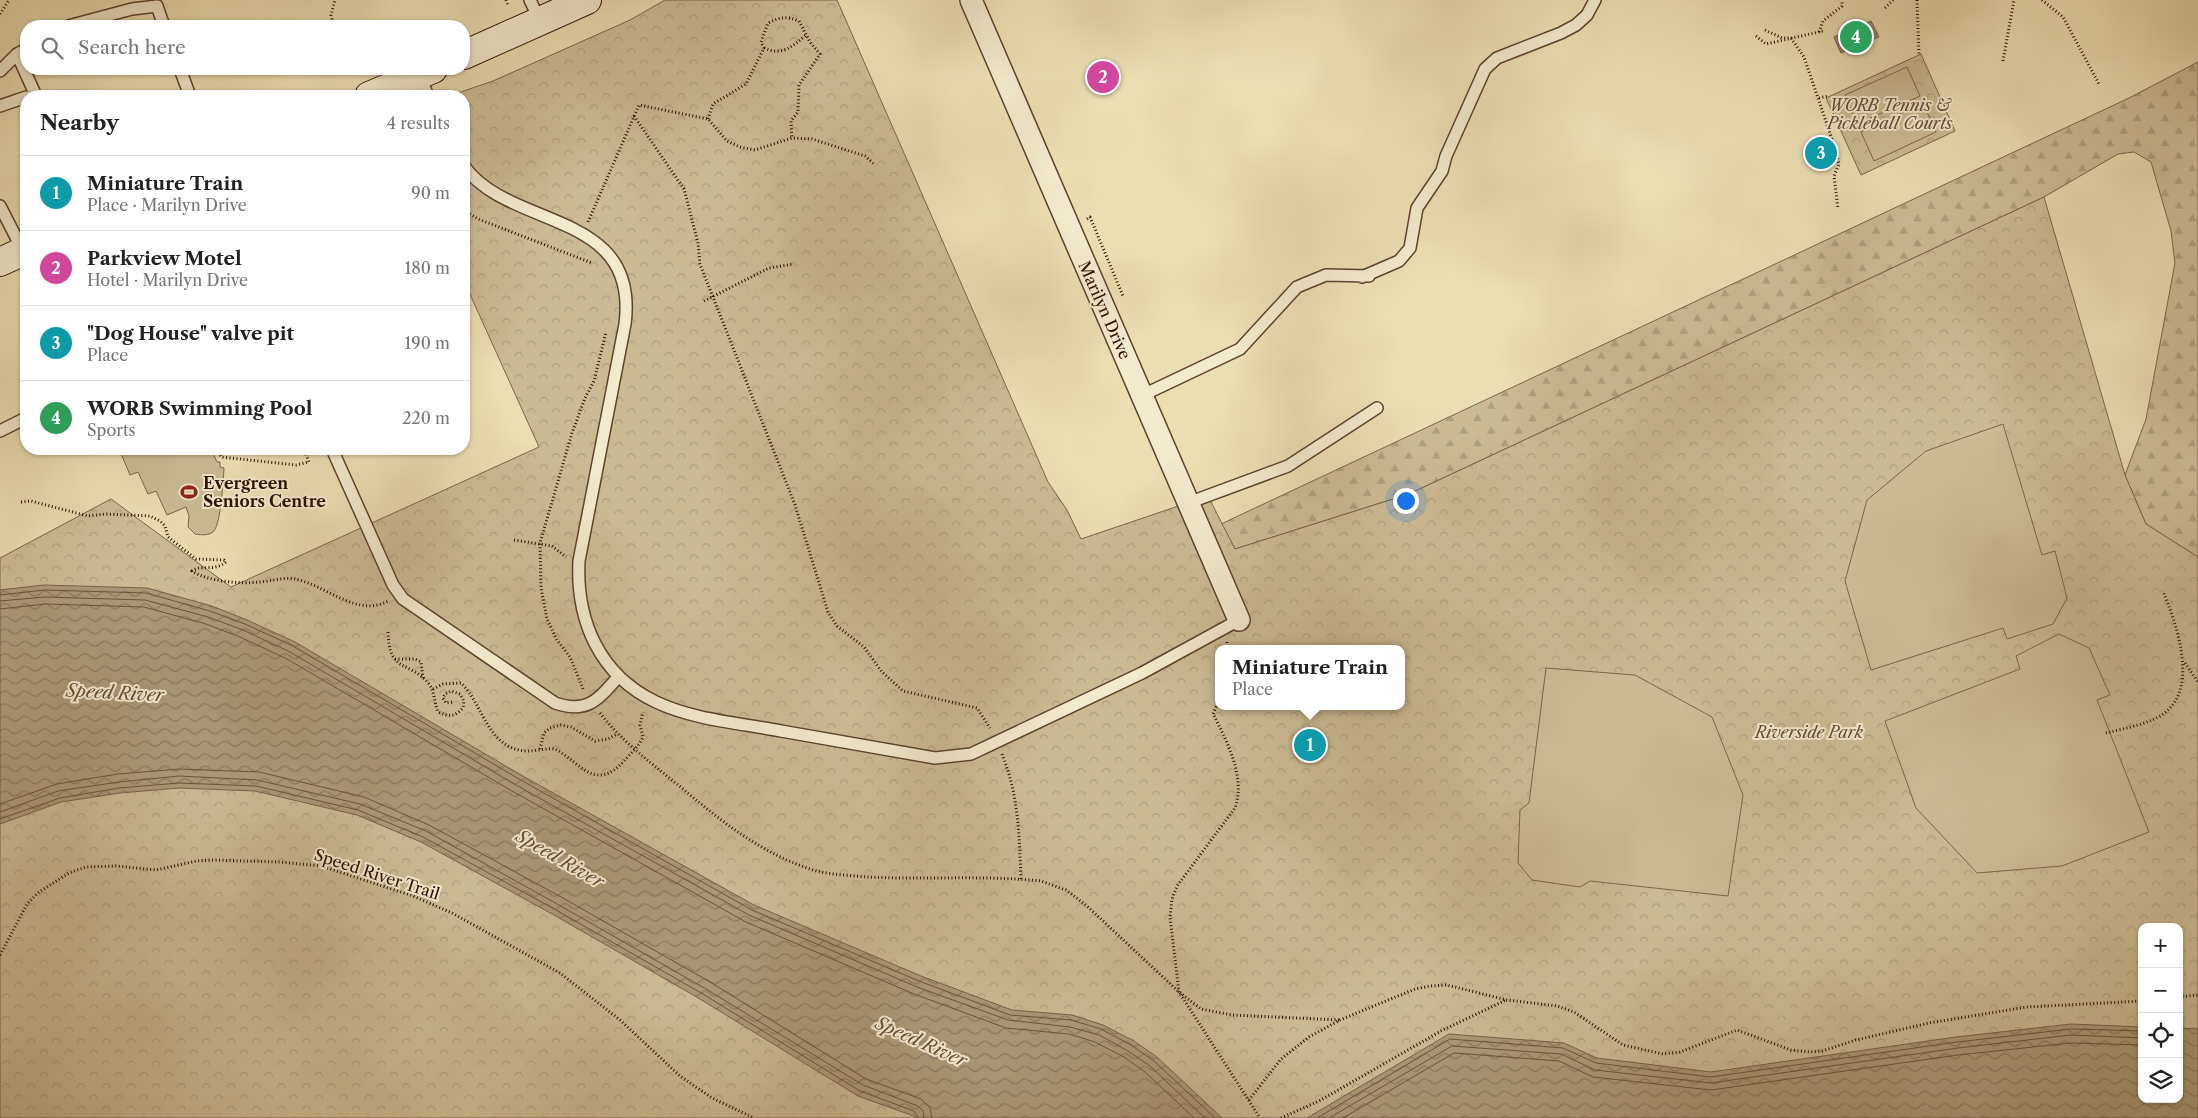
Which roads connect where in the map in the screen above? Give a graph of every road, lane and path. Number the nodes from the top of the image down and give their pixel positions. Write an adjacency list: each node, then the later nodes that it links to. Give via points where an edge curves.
1 (9, 0): 15 (path)
2 (335, 0): 18 (path)
3 (506, 0): 12 (path)
4 (586, 0): 14 (main road)
5 (971, 0): 58 (street, Marilyn Drive)
6 (1596, 0): 54 (lane, via 1576,25 1497,58 1485,69 1442,172 1417,208 1410,248 1399,261)
7 (1893, 0): 13 (path)
8 (1916, 0): 26 (path)
9 (2014, 0): 27 (path)
10 (2042, 0): 32 (path, via 2063,17)
11 (1842, 2): 22 (path, via 1842,6 1823,21 1821,32)
12 (508, 5)
13 (1885, 8)
14 (535, 11): 24 (main road)
15 (0, 14)
16 (91, 20): 17 (lane, via 157,6)
17 (162, 20)
18 (332, 20)
19 (1765, 30): 22 (path)
20 (806, 35): 23 (path, via 786,51 773,52); 23 (path, via 799,21 780,17 768,23 761,42); 42 (path, via 820,54 799,85 798,112 792,121)
21 (1756, 36): 22 (path, via 1766,44)
22 (1792, 39): 37 (path, via 1804,57)
23 (764, 48): 41 (path, via 746,84 713,104)
24 (470, 51)
25 (20, 54): 28 (lane)
26 (1919, 55)
27 (2002, 60)
28 (0, 71)
29 (27, 75): 33 (lane)
30 (182, 75): 34 (lane)
31 (427, 80): 35 (main road)
32 (2099, 84)
33 (31, 90)
34 (188, 90)
35 (391, 90)
36 (1828, 96): 37 (path)
37 (1819, 98): 46 (path, via 1839,164 1834,176)
38 (20, 100): 39 (lane)
39 (0, 106)
40 (634, 116): 41 (path, via 639,105); 48 (path); 55 (path, via 684,189 700,264)
41 (708, 119): 42 (path, via 727,140 740,147 755,150)
42 (792, 138): 43 (path, via 834,145 864,156)
43 (874, 164)
44 (470, 174): 48 (lane, via 488,189)
45 (0, 206): 49 (lane)
46 (1838, 209)
47 (470, 214): 50 (path)
48 (584, 234): 50 (path); 69 (lane, via 609,257 627,298 622,342)
49 (17, 254)
50 (575, 256): 52 (path)
51 (794, 264): 55 (path, via 769,268)
52 (596, 265)
53 (1384, 274): 54 (lane)
54 (1362, 276): 58 (lane, via 1326,276 1297,287 1240,349)
55 (713, 298): 56 (path); 86 (path, via 795,505 828,612 837,626 864,647 882,672 903,691 977,708)
56 (704, 301)
57 (607, 329): 68 (path, via 594,381 572,433)
58 (1143, 395): 66 (street, Marilyn Drive)
59 (1377, 408): 66 (lane, via 1288,466)
60 (20, 421): 61 (lane)
61 (0, 431)
62 (220, 455): 63 (path, via 296,465 309,462)
63 (306, 455)
64 (335, 455): 82 (lane, via 393,585 403,599 555,703 574,708)
65 (21, 502): 71 (path, via 31,501 88,516 150,516 165,526 168,537 196,559 226,562 220,567 196,568 192,572 205,577 260,582 292,578 366,607)
66 (1188, 504): 72 (street, Marilyn Drive)
67 (514, 540): 68 (path)
68 (540, 543): 69 (path); 82 (path, via 541,588 547,619)
69 (579, 561): 76 (lane, via 578,582 584,617 598,650)
70 (2163, 591): 75 (path, via 2174,618)
71 (388, 601)
72 (1239, 620): 86 (lane, via 1142,673)
73 (388, 632): 74 (path)
74 (394, 659): 77 (path); 77 (path, via 421,662)
75 (2184, 663): 78 (path); 84 (path, via 2181,692 2168,711 2141,724)
76 (618, 677): 80 (lane); 82 (lane)
77 (423, 679): 79 (path)
78 (2198, 682)
79 (433, 689): 81 (path, via 438,712 455,716 463,708 464,701 460,694 451,691 444,698 446,703); 87 (path, via 443,684 461,683 475,700 485,724 498,739 516,749)
80 (649, 697): 86 (lane, via 701,716 935,758 971,754); 88 (path, via 640,720 644,737)
81 (452, 702)
82 (592, 703): 85 (path)
83 (1215, 709): 91 (path, via 1213,714 1239,785 1238,799 1235,808 1177,886 1172,899 1170,917)
84 (2106, 733)
85 (617, 734): 87 (path, via 595,741 561,725 544,733); 88 (path)
86 (996, 741): 89 (path, via 1010,774 1018,806)
87 (540, 749): 88 (path, via 555,749 590,773 604,775 616,769)
88 (635, 750): 89 (path, via 749,841 809,869 880,877)
89 (1021, 879): 91 (path, via 1041,881 1066,890)
90 (0, 955): 98 (path, Speed River Trail, via 27,904 53,882 86,867 100,865 156,870 212,860 321,866 452,913 560,973 620,1020 680,1076 712,1098)
91 (1179, 992): 96 (path, via 1201,1008 1232,1015); 97 (path)
92 (2198, 995): 93 (path)
93 (2183, 997)
94 (1507, 1000): 95 (path, via 1557,1006 1574,1012 1623,1045 1663,1054 1680,1052 1737,1030 1791,1050 1810,1052 1929,1023 2027,1007); 96 (path, via 1447,985 1430,986); 100 (path, via 1441,1031 1318,1101)
95 (2138, 1001)
96 (1340, 1020): 97 (path, via 1309,1037 1281,1059)
97 (1249, 1100): 99 (path)
98 (754, 1118)
99 (1260, 1118)
100 (1281, 1118)

